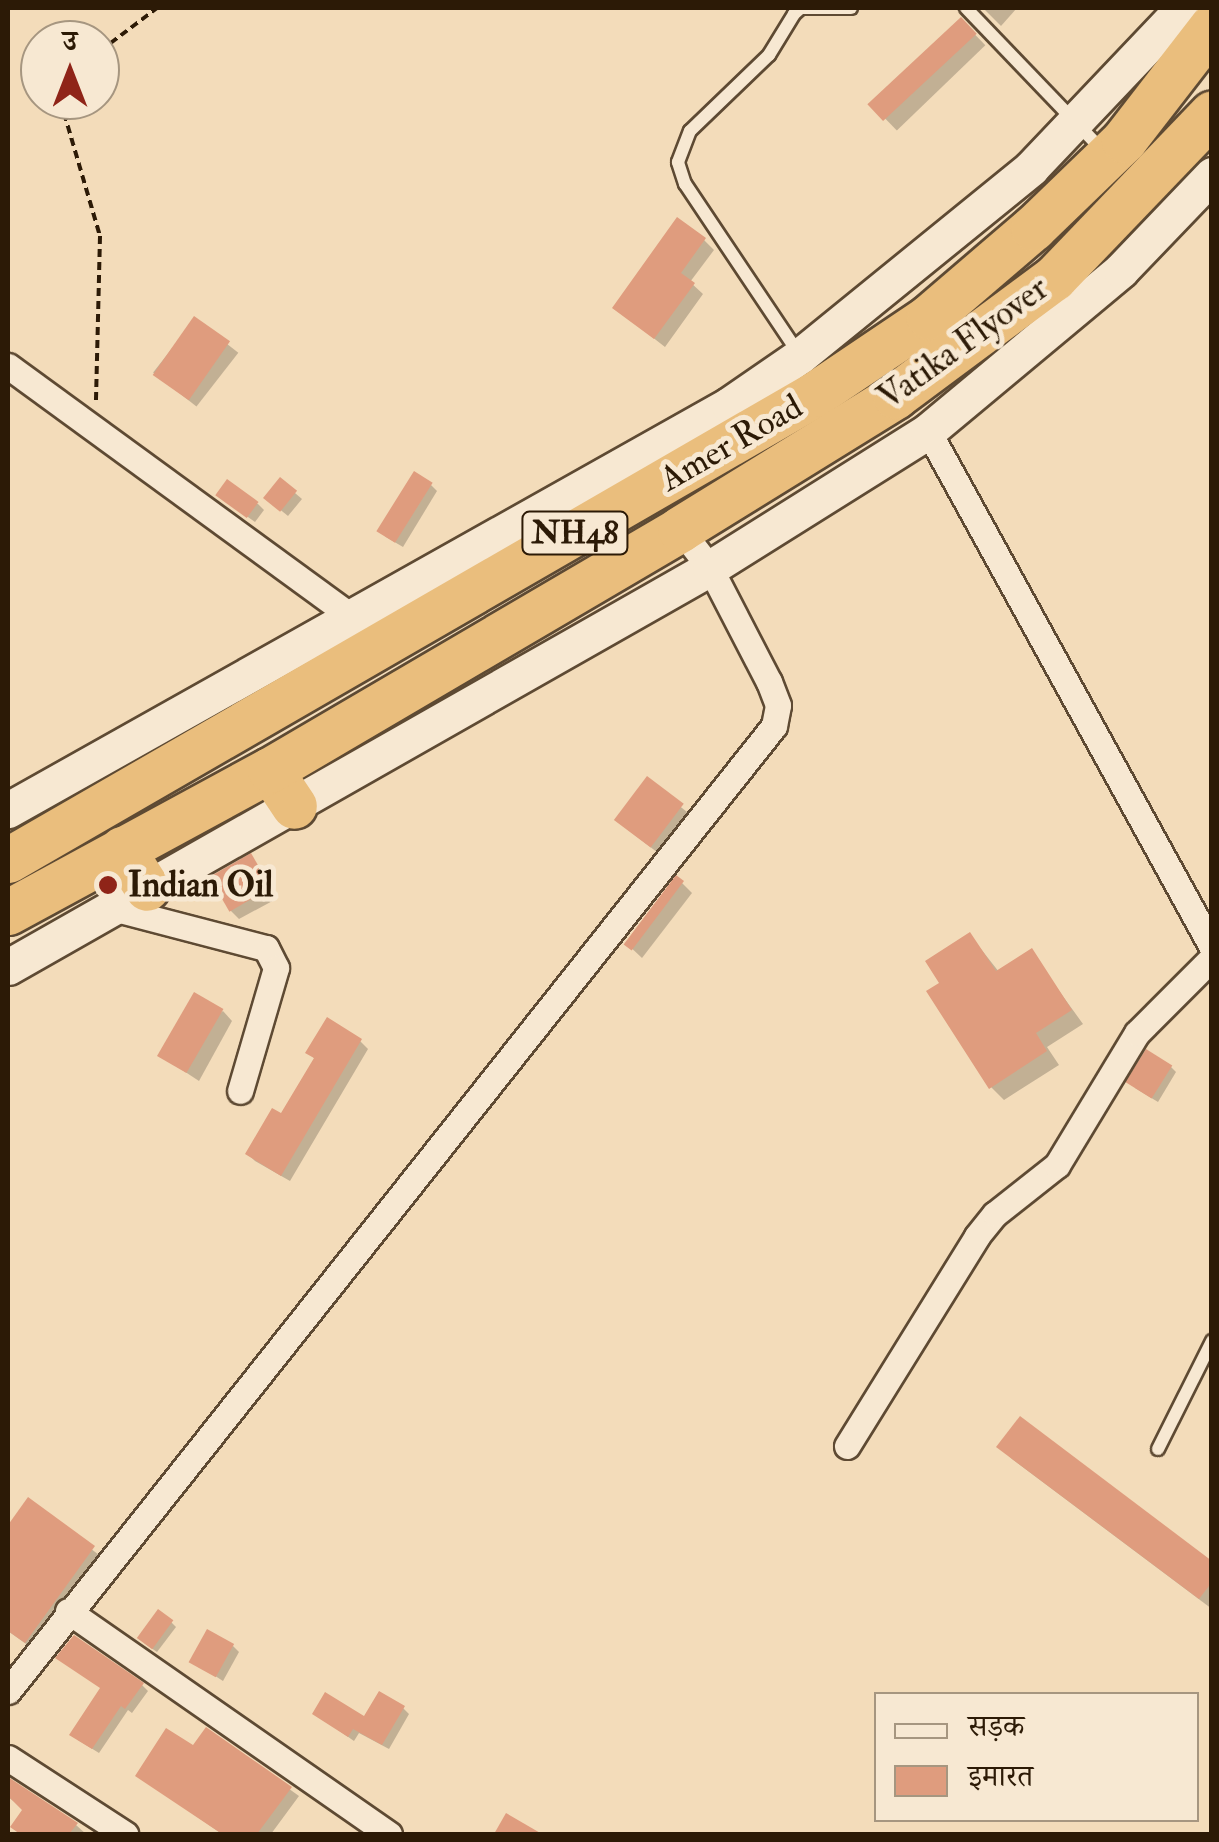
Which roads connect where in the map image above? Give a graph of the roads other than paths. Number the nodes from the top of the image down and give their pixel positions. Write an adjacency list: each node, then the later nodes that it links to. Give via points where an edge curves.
1 (851, 8): 9 (lane, via 801,8 794,14 768,55 690,132 678,162 685,184)
2 (966, 8): 6 (lane)
3 (1183, 8): 6 (street)
4 (1212, 26): 7 (highway, NH48)
5 (1210, 115): 12 (highway, Vatika Flyover / NH48, via 1054,278 905,389)
6 (1074, 120): 7 (lane); 9 (street, via 1031,168)
7 (1107, 156): 14 (highway, Amer Road / NH48, via 929,317 815,394)
8 (1212, 175): 11 (street, via 1122,270)
9 (800, 356): 14 (street)
10 (8, 366): 15 (street)
11 (928, 431): 13 (street); 22 (street)
12 (680, 529): 13 (street); 16 (highway, NH48)
13 (710, 568): 16 (street); 29 (street, via 769,682 778,705 774,726)
14 (453, 581): 15 (street); 19 (highway, Amer Road / NH48)
15 (350, 615): 17 (street)
16 (282, 788): 18 (highway, NH48); 20 (street)
17 (8, 810)
18 (122, 850): 20 (highway); 21 (highway, NH48)
19 (8, 860)
20 (130, 898): 24 (street); 25 (street, via 266,948 276,968)
21 (8, 912)
22 (1212, 947)
23 (1212, 958): 27 (street, via 1137,1033 1057,1165 977,1236)
24 (8, 967)
25 (240, 1091)
26 (1212, 1341): 28 (lane)
27 (847, 1446)
28 (1158, 1449)
29 (68, 1611): 30 (street); 33 (street)
30 (8, 1691)
31 (8, 1758): 32 (street)
32 (125, 1834)
33 (389, 1834)

